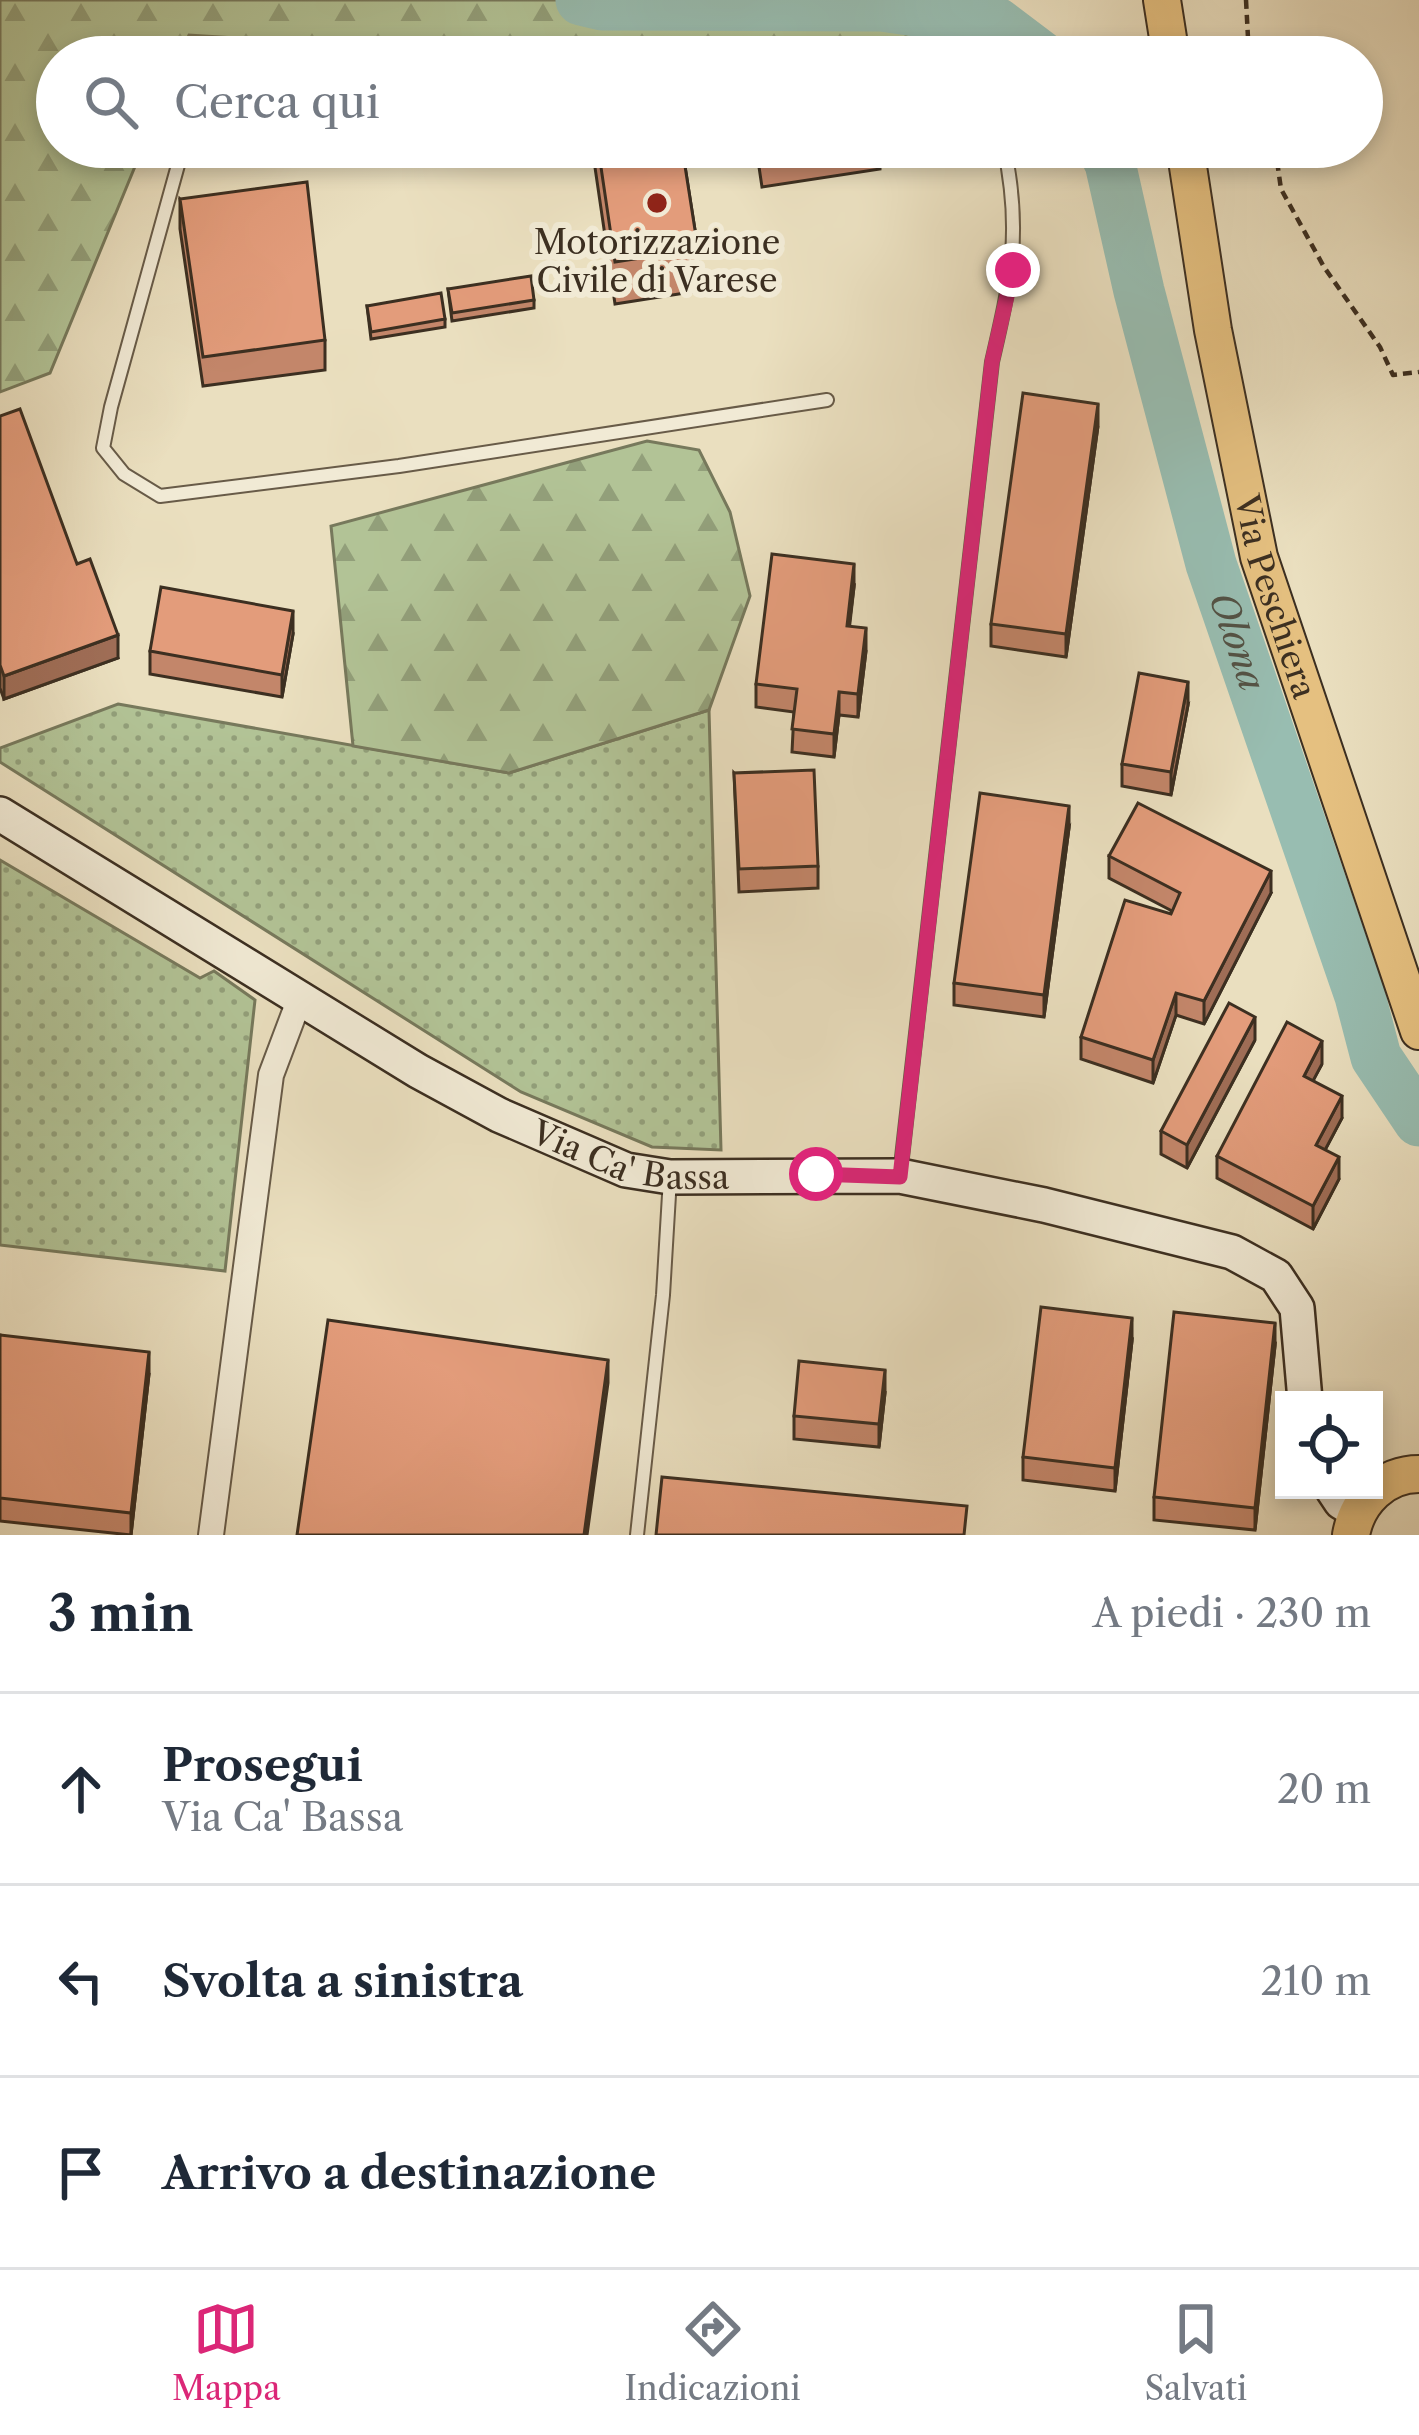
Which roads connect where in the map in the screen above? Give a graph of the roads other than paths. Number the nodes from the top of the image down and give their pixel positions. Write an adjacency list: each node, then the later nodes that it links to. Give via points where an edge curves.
1 (1162, 0): 2 (main road)
2 (1168, 36)
3 (176, 168): 6 (lane, via 103,448 124,474 160,496)
4 (1008, 168): 11 (lane, via 1013,270 992,362)
5 (1188, 168): 9 (main road, Via Peschiera, via 1258,557)
6 (827, 400)
7 (0, 814): 8 (street, Via Ca' Bassa)
8 (300, 998): 10 (street, Via Ca' Bassa, via 499,1115 626,1170); 15 (street, via 271,1076)
9 (1419, 1031)
10 (670, 1177): 11 (street, Via Ca' Bassa); 16 (lane)
11 (900, 1177): 12 (street, Via Ca' Bassa, via 1232,1252 1276,1276 1297,1308)
12 (1304, 1391)
13 (1419, 1474): 14 (main road, via 1394,1475)
14 (1347, 1512)
15 (212, 1535)
16 (637, 1535)

